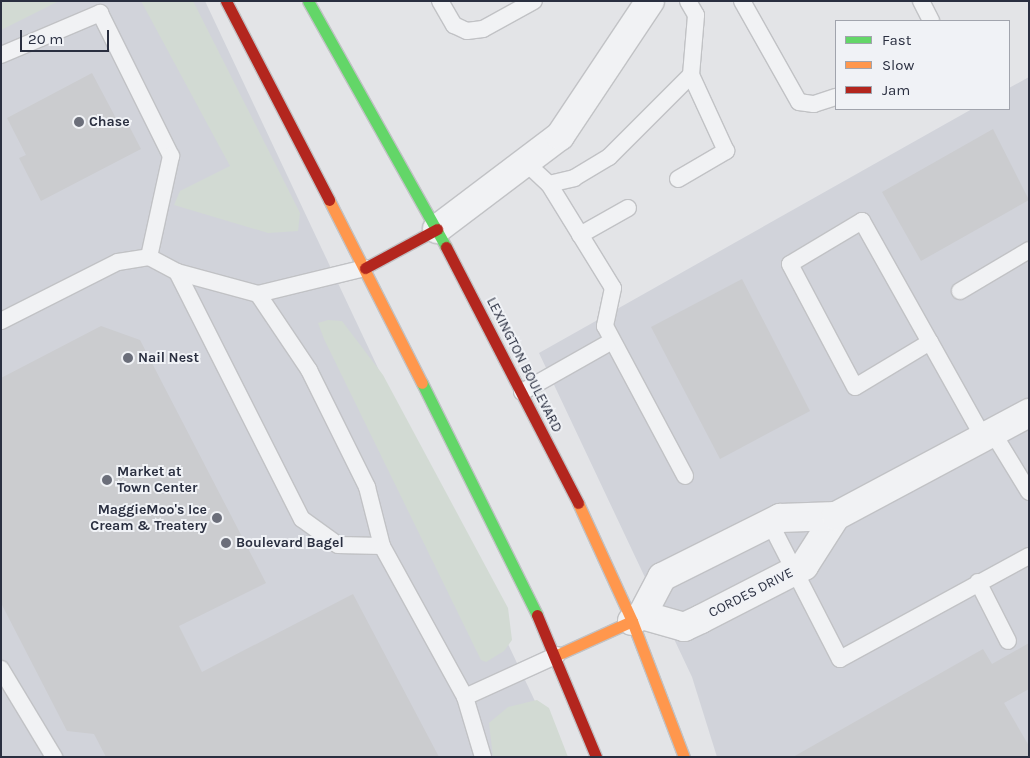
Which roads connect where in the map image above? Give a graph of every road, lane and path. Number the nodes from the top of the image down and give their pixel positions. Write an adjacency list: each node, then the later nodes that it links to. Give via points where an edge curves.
1 (226, 1): 21 (main road)
2 (308, 1): 17 (main road, LEXINGTON BOULEVARD)
3 (440, 1): 4 (lane, via 454,25 468,31 484,29)
4 (534, 1)
5 (650, 1): 13 (street, via 560,136)
6 (742, 1): 12 (lane, via 799,102 814,104)
7 (921, 1): 9 (lane)
8 (691, 2): 11 (lane, via 696,15)
9 (930, 20)
10 (1, 55): 20 (lane, via 100,13 171,156)
11 (691, 75): 14 (lane, via 726,151); 15 (lane, via 609,157 574,178)
12 (835, 97)
13 (524, 162): 15 (lane); 17 (street)
14 (678, 179)
15 (549, 184): 18 (lane)
16 (628, 208): 18 (lane)
17 (437, 229): 21 (main road); 28 (main road, LEXINGTON BOULEVARD)
18 (580, 235): 26 (lane, via 613,288 605,326)
19 (1029, 250): 23 (lane)
20 (149, 257): 22 (lane); 25 (lane, via 118,262)
21 (365, 268): 24 (lane); 41 (main road)
22 (177, 272): 24 (lane); 35 (lane, via 302,519 338,545)
23 (960, 291)
24 (258, 294): 35 (lane, via 309,370 363,478)
25 (1, 321)
26 (612, 341): 28 (lane); 31 (lane)
27 (930, 342): 27 (lane, via 855,387 790,264 862,221); 30 (lane)
28 (522, 392): 39 (main road, LEXINGTON BOULEVARD)
29 (1029, 413): 30 (street, CORDES DRIVE)
30 (988, 435): 32 (lane); 33 (street, CORDES DRIVE)
31 (685, 476)
32 (1029, 492)
33 (836, 516): 34 (street, CORDES DRIVE, via 780,518); 37 (street, CORDES DRIVE, via 804,566)
34 (770, 523): 37 (lane); 39 (street, CORDES DRIVE, via 662,577)
35 (382, 546): 43 (lane)
36 (1029, 556): 38 (lane)
37 (794, 571): 38 (lane, via 840,659); 39 (street, CORDES DRIVE, via 684,627)
38 (978, 582): 40 (lane)
39 (637, 618): 41 (main road); 47 (main road, LEXINGTON BOULEVARD)
40 (1008, 641)
41 (557, 655): 43 (lane); 46 (main road)
42 (1, 669): 44 (lane)
43 (465, 697): 45 (lane)
44 (54, 757)
45 (483, 757)
46 (596, 757)
47 (684, 757)

